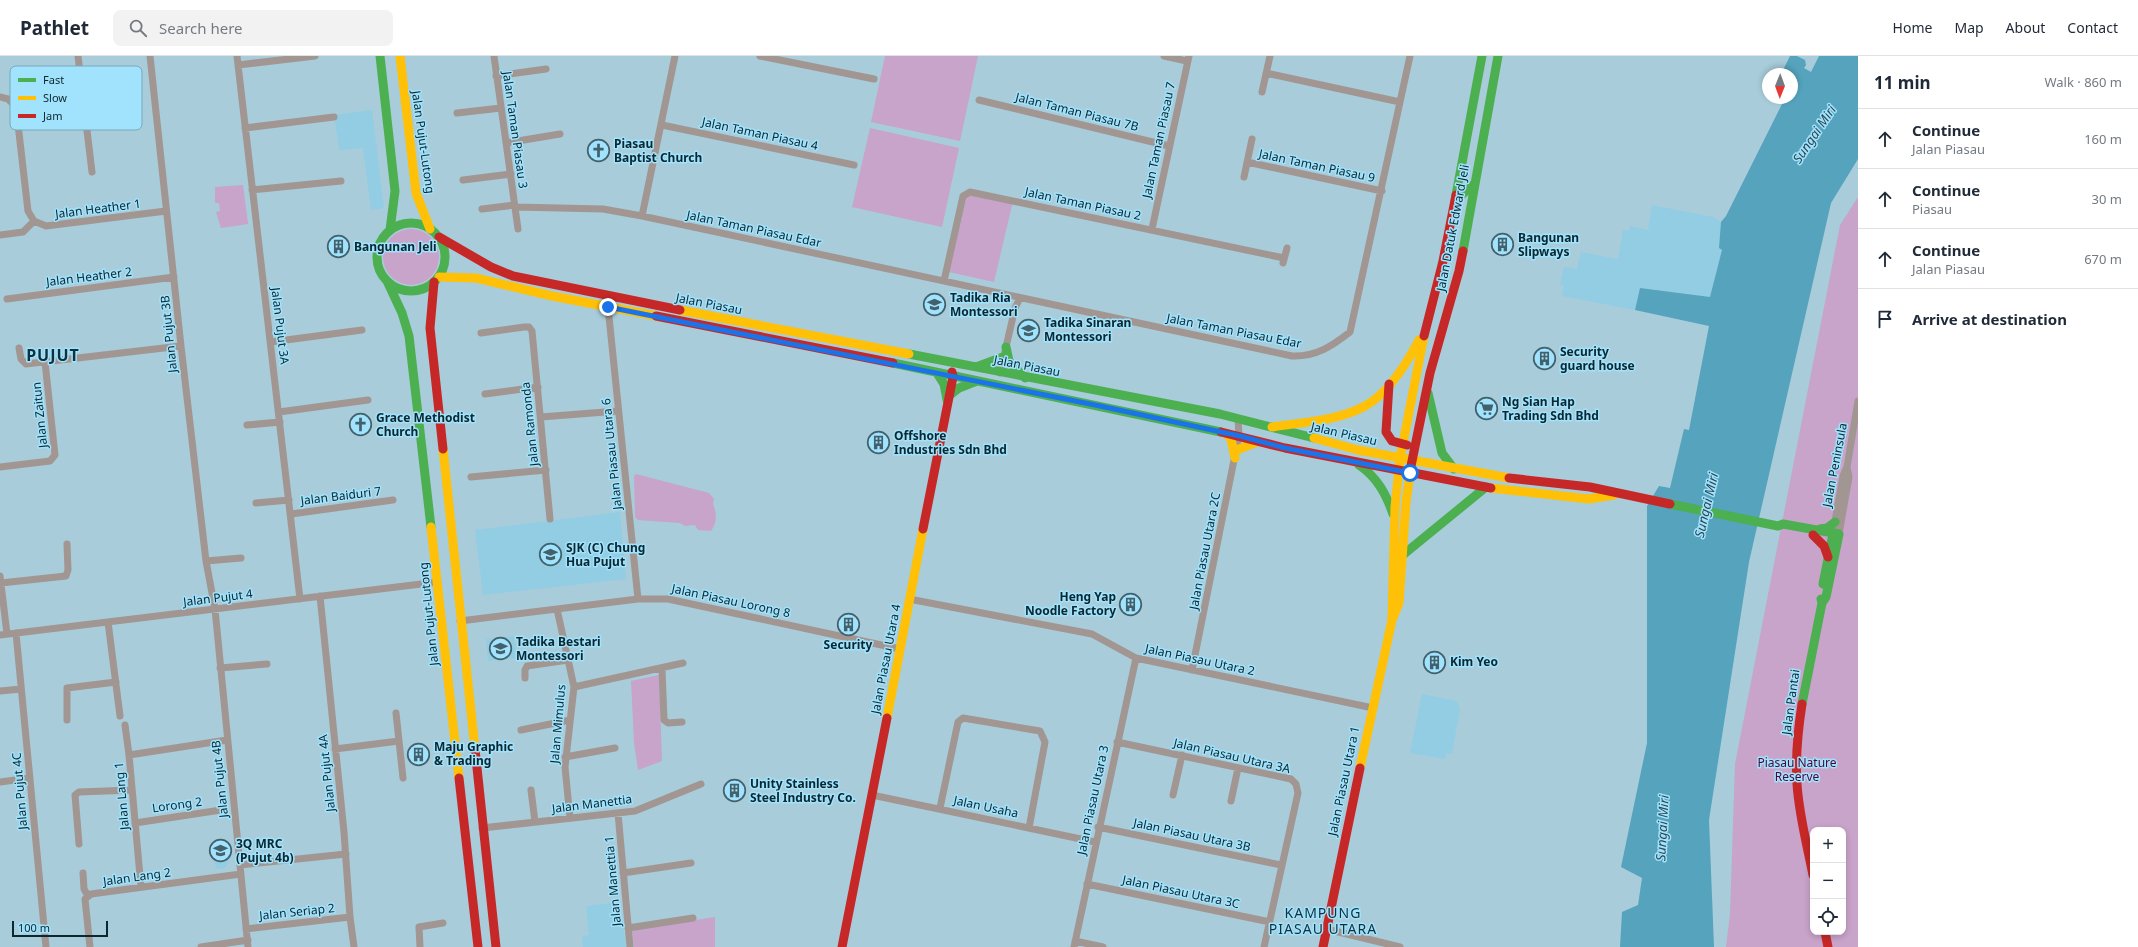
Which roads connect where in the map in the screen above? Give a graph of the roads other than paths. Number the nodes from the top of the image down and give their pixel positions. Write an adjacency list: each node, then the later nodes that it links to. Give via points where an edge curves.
1 (78, 56): 17 (street)
2 (150, 56): 51 (street, Jalan Pujut 3B)
3 (237, 56): 16 (street, Jalan Pujut 3A)
4 (315, 56): 16 (street)
5 (380, 56): 56 (main road, via 395,191)
6 (400, 56): 54 (main road, Jalan Pujut-Lutong, via 416,193)
7 (494, 56): 20 (street, Jalan Taman Piasau 3)
8 (675, 56): 30 (street)
9 (760, 56): 21 (street)
10 (1164, 56): 15 (street)
11 (1270, 56): 19 (street)
12 (1410, 56): 26 (street, Jalan Taman Piasau Edar)
13 (1482, 56): 48 (main road, Jalan Datuk Edward Jeli)
14 (1498, 56): 45 (main road, Jalan Datuk Edward Jeli)
15 (1188, 59): 37 (street, Jalan Taman Piasau 7)
16 (238, 65): 31 (street, Jalan Pujut 3A)
17 (79, 66)
18 (546, 68): 20 (street)
19 (1266, 73): 22 (street); 26 (street)
20 (496, 76): 27 (street, Jalan Taman Piasau 3)
21 (874, 79)
22 (1262, 92)
23 (0, 97): 25 (street)
24 (979, 100): 37 (street, Jalan Taman Piasau 7B)
25 (10, 101)
26 (1400, 102): 47 (street, Jalan Taman Piasau Edar)
27 (501, 108): 28 (street); 36 (street, Jalan Taman Piasau 3)
28 (457, 113)
29 (334, 117): 31 (street)
30 (662, 124): 39 (street, Jalan Taman Piasau 4); 52 (street)
31 (245, 128): 46 (street, Jalan Pujut 3A)
32 (19, 130): 53 (street, via 28,211)
33 (87, 130): 40 (street)
34 (560, 134): 36 (street)
35 (1252, 140): 38 (street)
36 (506, 143): 41 (street, Jalan Taman Piasau 3)
37 (1169, 146): 57 (street, Jalan Taman Piasau 7)
38 (1247, 162): 42 (street); 47 (street, Jalan Taman Piasau 9)
39 (854, 165)
40 (92, 172)
41 (511, 174): 43 (street); 49 (street, Jalan Taman Piasau 3)
42 (1244, 177)
43 (463, 180)
44 (341, 181): 46 (street)
45 (1475, 183): 48 (main road); 89 (main road, Jalan Datuk Edward Jeli, via 1459,271)
46 (252, 190): 73 (street, Jalan Pujut 3A)
47 (1382, 191): 65 (street, Jalan Taman Piasau Edar, via 1350,332 1318,353 1305,357)
48 (1455, 200): 68 (main road, Jalan Datuk Edward Jeli)
49 (515, 206): 50 (street); 52 (street, Jalan Taman Piasau 3, via 603,209); 55 (street, Jalan Taman Piasau 3)
50 (482, 209)
51 (166, 211): 53 (street, Jalan Heather 1, via 46,226); 61 (street, Jalan Pujut 3B)
52 (642, 216): 63 (street, Jalan Taman Piasau Edar)
53 (34, 221): 58 (street, via 23,232)
54 (430, 229): 56 (main road, via 410,223); 59 (main road)
55 (518, 229)
56 (390, 230): 64 (main road, via 379,244 377,254 377,265)
57 (1152, 230): 60 (street, Jalan Taman Piasau 2, via 1284,260); 63 (street, Jalan Taman Piasau 2, via 970,192 963,196)
58 (0, 235)
59 (438, 237): 62 (main road, via 444,250 444,264); 69 (main road, Jalan Piasau, via 510,276)
60 (1287, 248)
61 (174, 277): 66 (street, Jalan Heather 2); 74 (street, Jalan Pujut 3B)
62 (436, 279): 64 (main road, via 424,288 411,291 399,289); 67 (main road, Jalan Piasau, via 476,278); 145 (main road, via 430,328)
63 (944, 281): 65 (street, Jalan Taman Piasau Edar)
64 (388, 283): 136 (main road, Jalan Pujut-Lutong, via 409,336)
65 (1020, 298): 75 (street, via 1015,308)
66 (7, 299)
67 (608, 307): 72 (main road, Jalan Piasau); 94 (street, Jalan Piasau Utara 6)
68 (1427, 322): 86 (main road, via 1411,358); 106 (main road, Jalan Datuk Edward Jeli)
69 (766, 327): 72 (main road); 79 (main road, Jalan Piasau)
70 (362, 330): 73 (street)
71 (481, 334): 87 (street, Jalan Ramonda, via 529,327 532,331)
72 (764, 338): 81 (main road, Jalan Piasau)
73 (271, 342): 95 (street, Jalan Pujut 3A)
74 (181, 346): 78 (street); 134 (street, Jalan Pujut 3B)
75 (1006, 347): 77 (street); 84 (main road, via 1009,361)
76 (19, 348): 78 (street, via 22,363)
77 (1003, 357): 80 (main road); 82 (street)
78 (45, 362): 112 (street, Jalan Zaitun, via 54,458 50,461)
79 (946, 362): 80 (main road, Jalan Piasau); 83 (main road)
80 (974, 368): 82 (main road, Jalan Piasau)
81 (937, 373): 83 (main road, Jalan Piasau); 91 (main road)
82 (1000, 373): 84 (main road, Jalan Piasau); 88 (main road, via 1000,379)
83 (953, 377): 85 (main road, Jalan Piasau); 91 (main road, Jalan Piasau Utara 4)
84 (1025, 378): 96 (main road, Jalan Piasau)
85 (977, 381): 88 (main road, Jalan Piasau); 91 (main road, via 959,388)
86 (1389, 384): 102 (main road, via 1365,406 1334,417); 106 (main road, via 1386,432 1392,441)
87 (538, 387): 90 (street); 97 (street, Jalan Ramonda)
88 (1007, 387): 100 (main road, Jalan Piasau)
89 (1427, 389): 107 (main road, Jalan Datuk Edward Jeli); 114 (main road, via 1442,453)
90 (485, 394)
91 (949, 398): 140 (main road, Jalan Piasau Utara 4)
92 (368, 400): 95 (street)
93 (1858, 401): 113 (street, Jalan Peninsula)
94 (618, 411): 97 (street); 139 (street, Jalan Piasau Utara 6)
95 (279, 412): 99 (street, Jalan Pujut 3A)
96 (1220, 414): 98 (main road, Jalan Piasau); 100 (main road, via 1228,421 1226,429)
97 (541, 416): 115 (street, Jalan Ramonda)
98 (1238, 419): 102 (main road, Jalan Piasau); 104 (street)
99 (280, 422): 101 (street); 121 (street, Jalan Pujut 3A)
100 (1172, 423): 103 (main road, Jalan Piasau)
101 (247, 425)
102 (1268, 428): 109 (main road, Jalan Piasau)
103 (1226, 433): 104 (main road, Jalan Piasau); 108 (main road)
104 (1240, 436): 105 (main road, Jalan Piasau); 108 (street, Jalan Piasau Utara 2C)
105 (1262, 442): 108 (main road); 111 (main road, Jalan Piasau)
106 (1402, 444): 107 (main road); 109 (main road, Jalan Datuk Edward Jeli)
107 (1416, 446): 110 (main road, Jalan Datuk Edward Jeli)
108 (1236, 452): 156 (street, Jalan Piasau Utara 2C)
109 (1400, 458): 110 (main road, Jalan Piasau); 116 (main road, Jalan Datuk Edward Jeli)
110 (1413, 460): 114 (main road, Jalan Piasau); 117 (main road, Jalan Datuk Edward Jeli)
111 (1353, 461): 116 (main road, Jalan Piasau); 126 (main road, via 1376,478 1389,502)
112 (0, 467)
113 (1847, 467): 127 (street, Jalan Peninsula); 129 (street, via 1849,477)
114 (1454, 469): 120 (main road, Jalan Piasau, via 1590,487)
115 (546, 470): 118 (street); 125 (street, Jalan Ramonda)
116 (1398, 470): 117 (main road, Jalan Piasau); 126 (main road, Jalan Piasau Utara 1)
117 (1410, 473): 119 (main road, Jalan Piasau); 131 (main road, Jalan Piasau Utara 1)
118 (471, 477)
119 (1486, 487): 120 (main road, Jalan Piasau, via 1589,499); 131 (main road)
120 (1620, 494): 128 (main road, Jalan Piasau, via 1778,526 1782,529)
121 (289, 500): 123 (street); 124 (street, Jalan Pujut 3A)
122 (393, 500): 124 (street, Jalan Baiduri 7)
123 (256, 503)
124 (291, 514): 138 (street, Jalan Pujut 3A)
125 (550, 519)
126 (1395, 521): 144 (main road, Jalan Piasau Utara 1)
127 (1835, 522): 128 (main road); 129 (street, Jalan Peninsula)
128 (1815, 533): 129 (main road); 133 (main road)
129 (1836, 536): 133 (main road, Jalan Pantai); 141 (main road, via 1826,598)
130 (67, 544): 135 (street, via 66,576)
131 (1404, 554): 144 (main road, Jalan Piasau Utara 1, via 1399,603)
132 (241, 558): 134 (street)
133 (1828, 558): 141 (main road, Jalan Pantai)
134 (206, 562): 142 (street, Jalan Pujut 3B)
135 (1, 579): 148 (street)
136 (438, 582): 137 (street, Jalan Pujut 4); 226 (main road, Jalan Pujut-Lutong)
137 (320, 596): 138 (street, Jalan Pujut 4); 173 (street, Jalan Pujut 4A)
138 (300, 599): 142 (street, Jalan Pujut 4)
139 (638, 599): 143 (street, Jalan Piasau Lorong 8); 149 (street, Jalan Piasau Lorong 8, via 675,600)
140 (910, 599): 149 (main road, Jalan Piasau Utara 4); 150 (street, Jalan Piasau Utara 2, via 1092,634)
141 (1822, 603): 201 (main road, Jalan Pantai, via 1811,649 1797,750 1797,783)
142 (215, 609): 146 (street, Jalan Pujut 4); 154 (street, Jalan Pujut 4B)
143 (557, 609): 145 (street, Jalan Piasau Lorong 8); 151 (street, Jalan Mimulus)
144 (1392, 620): 162 (main road, Jalan Piasau Utara 1)
145 (460, 621): 195 (main road)
146 (108, 622): 147 (street, Jalan Pujut 4); 158 (street)
147 (16, 633): 148 (street, Jalan Pujut 4); 160 (street, Jalan Pujut 4C)
148 (4, 635)
149 (900, 649): 185 (main road, Jalan Piasau Utara 4)
150 (1136, 658): 156 (street, Jalan Piasau Utara 2); 172 (street, Jalan Piasau Utara 3)
151 (568, 660): 157 (street, via 527,666); 159 (street, Jalan Mimulus)
152 (683, 663): 155 (street)
153 (267, 664): 154 (street)
154 (220, 668): 170 (street, Jalan Pujut 4B)
155 (662, 669): 159 (street); 167 (street, via 664,720 668,723)
156 (1192, 670): 162 (street, Jalan Piasau Utara 2)
157 (525, 678)
158 (116, 682): 164 (street); 165 (street, via 67,688)
159 (574, 687): 166 (street, Jalan Mimulus)
160 (21, 689): 161 (street); 179 (street, Jalan Pujut 4C)
161 (0, 692)
162 (1373, 708): 216 (main road, Jalan Piasau Utara 1)
163 (396, 713): 171 (street)
164 (120, 716)
165 (67, 720)
166 (570, 720): 169 (street); 177 (street, Jalan Mimulus)
167 (682, 722)
168 (125, 725): 175 (street)
169 (521, 730)
170 (228, 740): 175 (street, Jalan Lang 1); 202 (street, Jalan Pujut 4B)
171 (399, 741): 173 (street); 180 (street)
172 (1117, 742): 176 (street, Jalan Piasau Utara 3A); 194 (street, Jalan Piasau Utara 3)
173 (335, 748): 199 (street, Jalan Pujut 4A)
174 (615, 748): 177 (street)
175 (129, 755): 183 (street, Jalan Lang 1)
176 (1182, 755): 178 (street, Jalan Piasau Utara 3A); 186 (street)
177 (565, 757): 191 (street, Jalan Mimulus)
178 (1238, 768): 187 (street); 203 (street, Jalan Piasau Utara 3A, via 1291,779 1296,784 1298,792)
179 (30, 778): 181 (street); 221 (street, Jalan Pujut 4C)
180 (402, 778)
181 (0, 782)
182 (701, 784): 190 (street, Jalan Manettia, via 635,811)
183 (132, 790): 192 (street, Jalan Lang 1); 198 (street, via 79,792 75,795)
184 (532, 790): 193 (street)
185 (872, 795): 188 (street, Jalan Usaha); 229 (main road, Jalan Piasau Utara 4)
186 (1173, 795)
187 (1231, 801)
188 (940, 808): 196 (street, Jalan Usaha); 196 (street, via 958,722 963,718 1040,732 1046,742)
189 (222, 810): 192 (street, Lorong 2)
190 (618, 813): 191 (street, Jalan Manettia); 205 (street, Jalan Manettia 1)
191 (570, 818): 193 (street, Jalan Manettia)
192 (135, 822): 208 (street, Jalan Lang 1)
193 (535, 822): 195 (street, Jalan Manettia)
194 (1098, 827): 197 (street, Jalan Piasau Utara 3); 203 (street, Jalan Piasau Utara 3B)
195 (482, 828): 227 (main road)
196 (1029, 828): 197 (street, Jalan Usaha)
197 (1095, 842): 207 (street, Jalan Piasau Utara 3)
198 (79, 844)
199 (346, 854): 202 (street); 210 (street, Jalan Pujut 4A)
200 (691, 862): 205 (street)
201 (1810, 863)
202 (240, 865): 206 (street, Jalan Pujut 4B)
203 (1281, 865): 212 (street, Jalan Piasau Utara 3A)
204 (83, 873): 209 (street, via 84,889)
205 (623, 873): 214 (street, Jalan Manettia 1)
206 (241, 874): 208 (street, Jalan Lang 2); 215 (street, Jalan Pujut 4B)
207 (1087, 884): 212 (street, Jalan Piasau Utara 3C); 219 (street, Jalan Piasau Utara 3)
208 (140, 887): 209 (street, Jalan Lang 2)
209 (88, 896): 222 (street, via 85,899)
210 (350, 917): 215 (street, Jalan Seriap 2); 224 (street, Jalan Pujut 4A)
211 (693, 918): 214 (street)
212 (1270, 922): 231 (street, Jalan Piasau Utara 3A)
213 (443, 923): 225 (street, via 419,927)
214 (628, 928): 228 (street, Jalan Manettia 1)
215 (246, 929): 218 (street, Jalan Pujut 4B)
216 (1326, 929): 220 (street); 232 (main road, Jalan Piasau Utara 1)
217 (1826, 935): 234 (main road)
218 (248, 943): 223 (street)
219 (1074, 944): 230 (street)
220 (1374, 944): 233 (street)
221 (46, 947)
222 (90, 947)
223 (201, 947)
224 (354, 947)
225 (420, 947)
226 (478, 947)
227 (496, 947)
228 (630, 947)
229 (842, 947)
230 (1103, 947)
231 (1264, 947)
232 (1323, 947)
233 (1400, 947)
234 (1828, 947)

